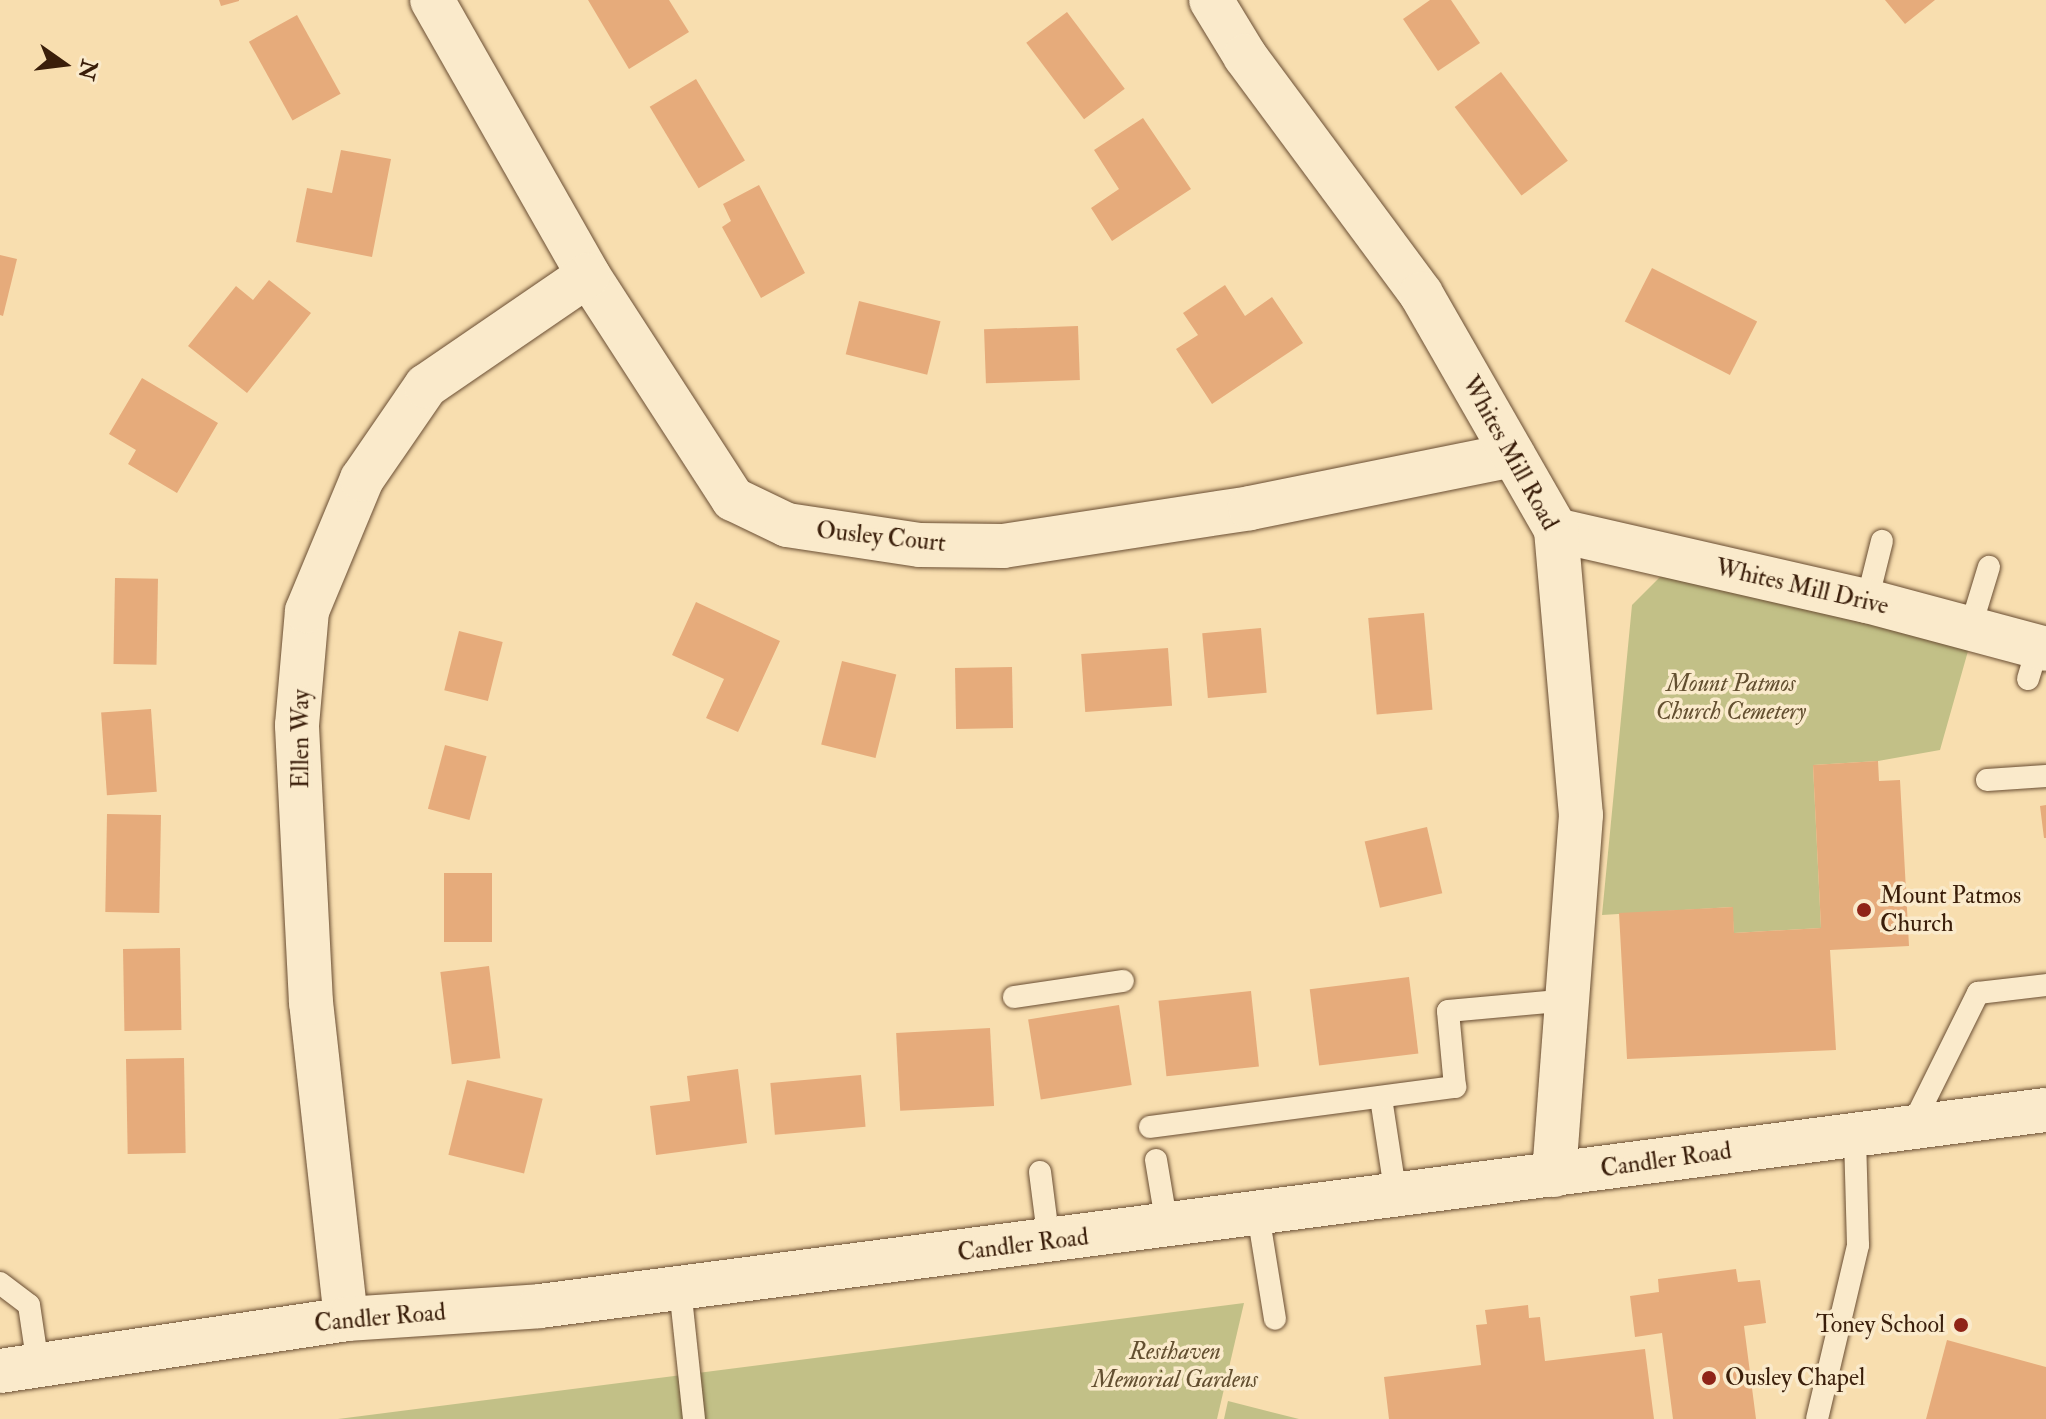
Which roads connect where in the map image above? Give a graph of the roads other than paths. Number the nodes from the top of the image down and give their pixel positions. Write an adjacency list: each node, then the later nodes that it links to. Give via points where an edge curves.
1 (432, 0): 3 (street, Ousley Court)
2 (1211, 0): 4 (street, Whites Mill Road, via 1245,56 1421,294)
3 (588, 275): 4 (street, Ousley Court, via 733,499 787,525 836,536 1003,546 1250,508); 31 (street, Ellen Way, via 426,386 362,479 307,611 297,725 311,1003)
4 (1513, 455): 5 (street, Whites Mill Road)
5 (1556, 530): 8 (street, Whites Mill Drive); 16 (street, Whites Mill Road, via 1581,815)
6 (1882, 541): 8 (lane)
7 (1989, 567): 9 (lane)
8 (1867, 601): 9 (street, Whites Mill Drive)
9 (1970, 629): 10 (street, Whites Mill Drive)
10 (2037, 658)
11 (2046, 776): 12 (lane)
12 (1987, 780)
13 (1123, 981): 15 (lane)
14 (2046, 985): 20 (lane, via 1978,993)
15 (1014, 997)
16 (1570, 1000): 17 (lane, via 1448,1011 1455,1087); 24 (street, Whites Mill Road)
17 (1381, 1098): 19 (lane); 25 (lane)
18 (2046, 1110): 20 (street, Candler Road)
19 (1150, 1127)
20 (1911, 1128): 21 (street, Candler Road)
21 (1855, 1135): 24 (street, Candler Road); 35 (lane, via 1858,1245)
22 (1156, 1160): 27 (lane)
23 (1040, 1172): 28 (lane)
24 (1554, 1175): 25 (street, Candler Road)
25 (1396, 1196): 26 (street, Candler Road)
26 (1258, 1214): 27 (street, Candler Road); 32 (lane)
27 (1167, 1226): 28 (street, Candler Road)
28 (1049, 1242): 30 (street, Candler Road)
29 (0, 1283): 33 (lane, via 29,1305)
30 (680, 1288): 31 (street, Candler Road, via 540,1306); 34 (lane)
31 (346, 1319): 33 (street, Candler Road)
32 (1275, 1319)
33 (19, 1368)
34 (694, 1419)
35 (1817, 1419)

